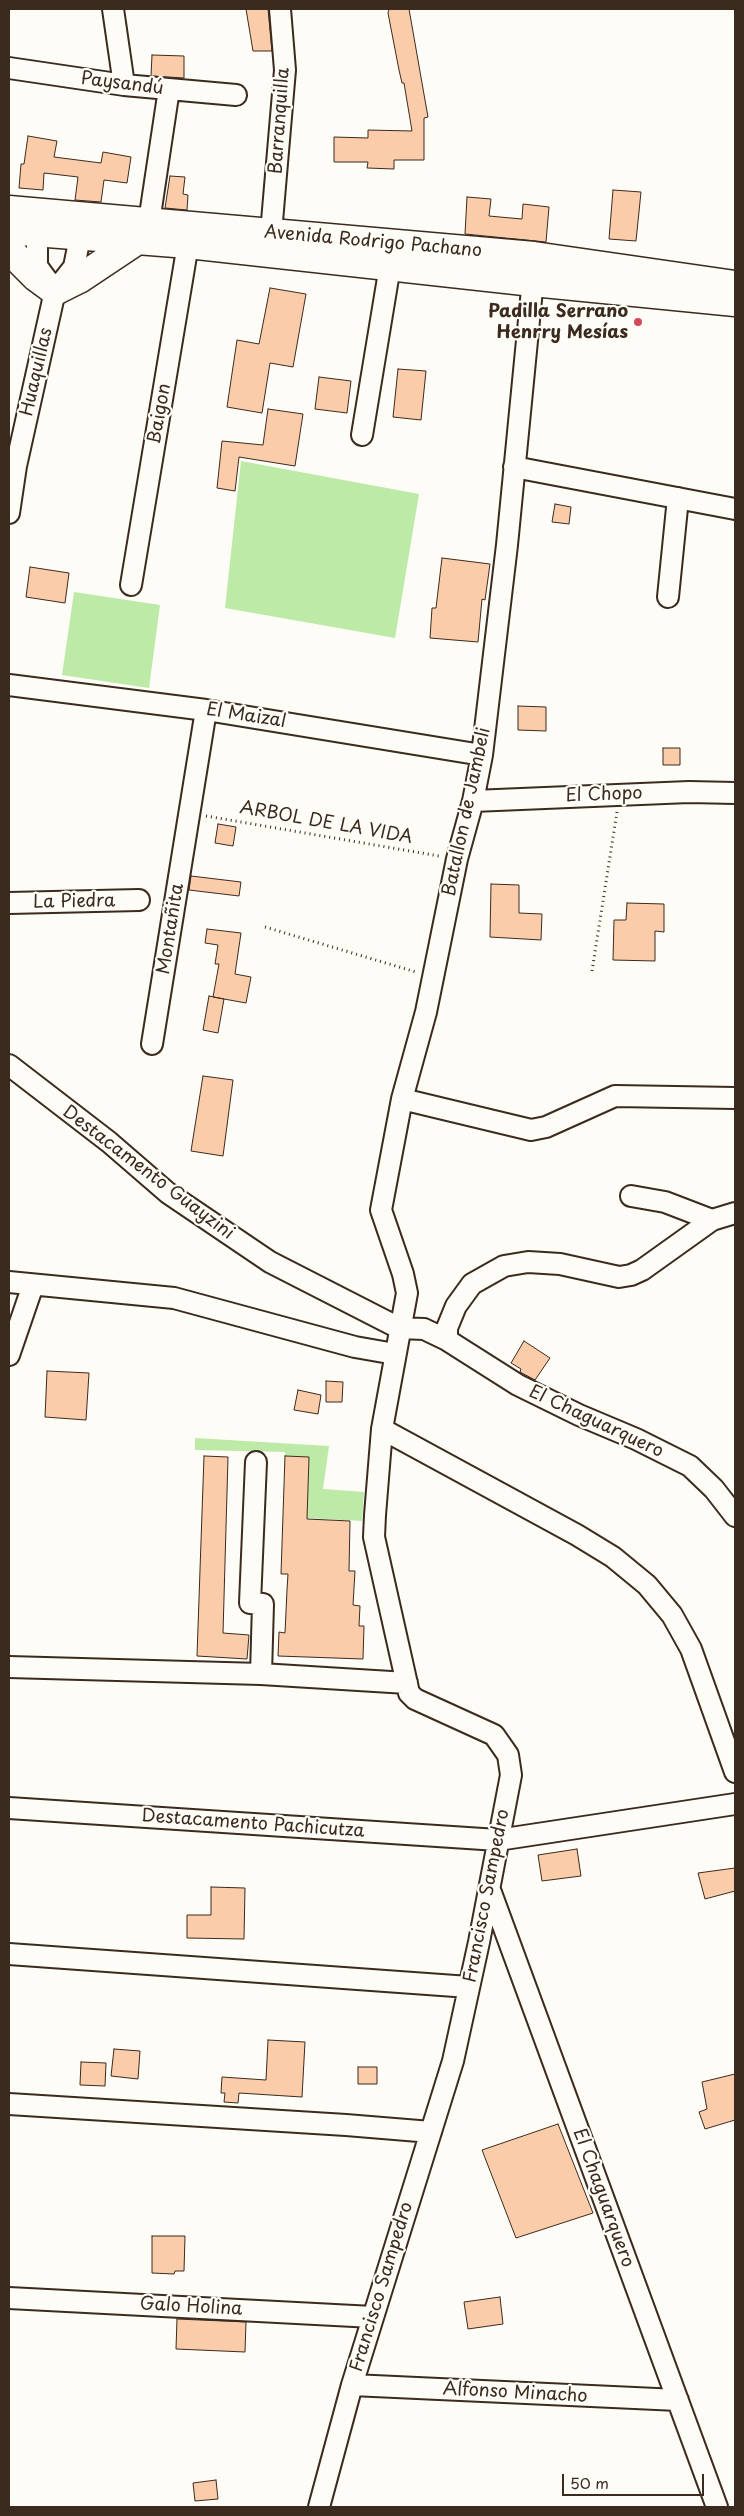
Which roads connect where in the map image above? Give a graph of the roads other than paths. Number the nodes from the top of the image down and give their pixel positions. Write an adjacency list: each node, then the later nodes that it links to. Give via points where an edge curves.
1 (113, 9): 4 (street)
2 (280, 9): 12 (street, Barranquilla, via 285,70)
3 (9, 68): 4 (street, Paysandú)
4 (124, 86): 5 (street, Paysandú)
5 (168, 89): 6 (street, Paysandú); 11 (street)
6 (236, 95)
7 (9, 210): 8 (main road, Avenida Rodrigo Pachano)
8 (36, 223): 9 (main road, Avenida Rodrigo Pachano); 10 (main road, Avenida Rodrigo Pachano); 18 (street, via 37,266)
9 (82, 227): 11 (main road, Avenida Rodrigo Pachano); 18 (street, via 74,267)
10 (9, 230)
11 (142, 232): 12 (main road, Avenida Rodrigo Pachano); 13 (main road, Avenida Rodrigo Pachano); 18 (main road, via 79,279)
12 (271, 233): 16 (main road, Avenida Rodrigo Pachano)
13 (188, 244): 15 (main road, Avenida Rodrigo Pachano); 26 (street, Baigon)
14 (9, 250): 18 (main road, via 36,277)
15 (390, 266): 16 (main road, Avenida Rodrigo Pachano); 20 (street)
16 (534, 269): 17 (main road, Avenida Rodrigo Pachano); 19 (main road, Avenida Rodrigo Pachano); 22 (street, Batallon de Jambeli)
17 (735, 285)
18 (55, 290): 21 (street, Huaquillas)
19 (735, 302)
20 (362, 436)
21 (12, 467): 25 (street, Huaquillas)
22 (514, 468): 23 (street); 30 (street, Batallon de Jambeli)
23 (678, 498): 24 (street); 27 (street)
24 (735, 509)
25 (9, 513)
26 (131, 585)
27 (668, 598)
28 (9, 686): 29 (street, El Maizal)
29 (206, 710): 30 (street, El Maizal); 35 (street, Montañita)
30 (482, 755): 32 (street, Batallon de Jambeli)
31 (735, 793): 32 (street, El Chopo, via 620,794)
32 (473, 801): 38 (street, Batallon de Jambeli, via 457,859 434,977)
33 (139, 900): 34 (street, La Piedra)
34 (9, 903)
35 (152, 1044)
36 (9, 1065): 44 (street, Destacamento Guayzini, via 109,1142 168,1193 227,1235 278,1266)
37 (735, 1098): 38 (street, via 615,1096 546,1127 530,1130)
38 (402, 1099): 44 (street, Batallon de Jambeli, via 381,1210 407,1293)
39 (631, 1196): 41 (street, via 665,1202)
40 (735, 1213): 41 (street)
41 (712, 1220): 45 (street, via 631,1275 619,1277 560,1264 528,1262 504,1266 472,1284 456,1306 447,1328)
42 (9, 1282): 43 (street)
43 (33, 1285): 46 (street, via 174,1298 355,1347); 47 (street)
44 (399, 1328): 45 (street, El Chaguarquero, via 424,1329); 46 (street, Francisco Sampedro)
45 (447, 1340): 50 (street, El Chaguarquero, via 518,1386 690,1466)
46 (395, 1354): 48 (street, Francisco Sampedro)
47 (9, 1355)
48 (382, 1429): 53 (street, Francisco Sampedro, via 374,1537); 54 (street, via 577,1535 647,1585 672,1615 691,1649)
49 (256, 1462): 52 (street, via 250,1603 262,1604)
50 (735, 1516)
51 (9, 1667): 52 (street)
52 (261, 1674): 53 (street)
53 (407, 1683): 57 (street, Francisco Sampedro, via 409,1693 415,1699 490,1731 508,1755 511,1775)
54 (735, 1772)
55 (735, 1804): 57 (street, Destacamento Pachicutza)
56 (9, 1808): 57 (street, Destacamento Pachicutza)
57 (498, 1840): 58 (street, Francisco Sampedro)
58 (490, 1888): 60 (street, Francisco Sampedro); 66 (street, El Chaguarquero)
59 (9, 1954): 60 (street)
60 (469, 1988): 62 (street, Francisco Sampedro, via 453,2061)
61 (9, 2104): 62 (street)
62 (431, 2132): 64 (street, Francisco Sampedro)
63 (9, 2298): 64 (street, Galo Holina)
64 (373, 2317): 65 (street, Francisco Sampedro)
65 (352, 2386): 66 (street, Alfonso Minacho); 67 (street, Francisco Sampedro)
66 (678, 2400): 68 (street, El Chaguarquero)
67 (319, 2507)
68 (717, 2507)

